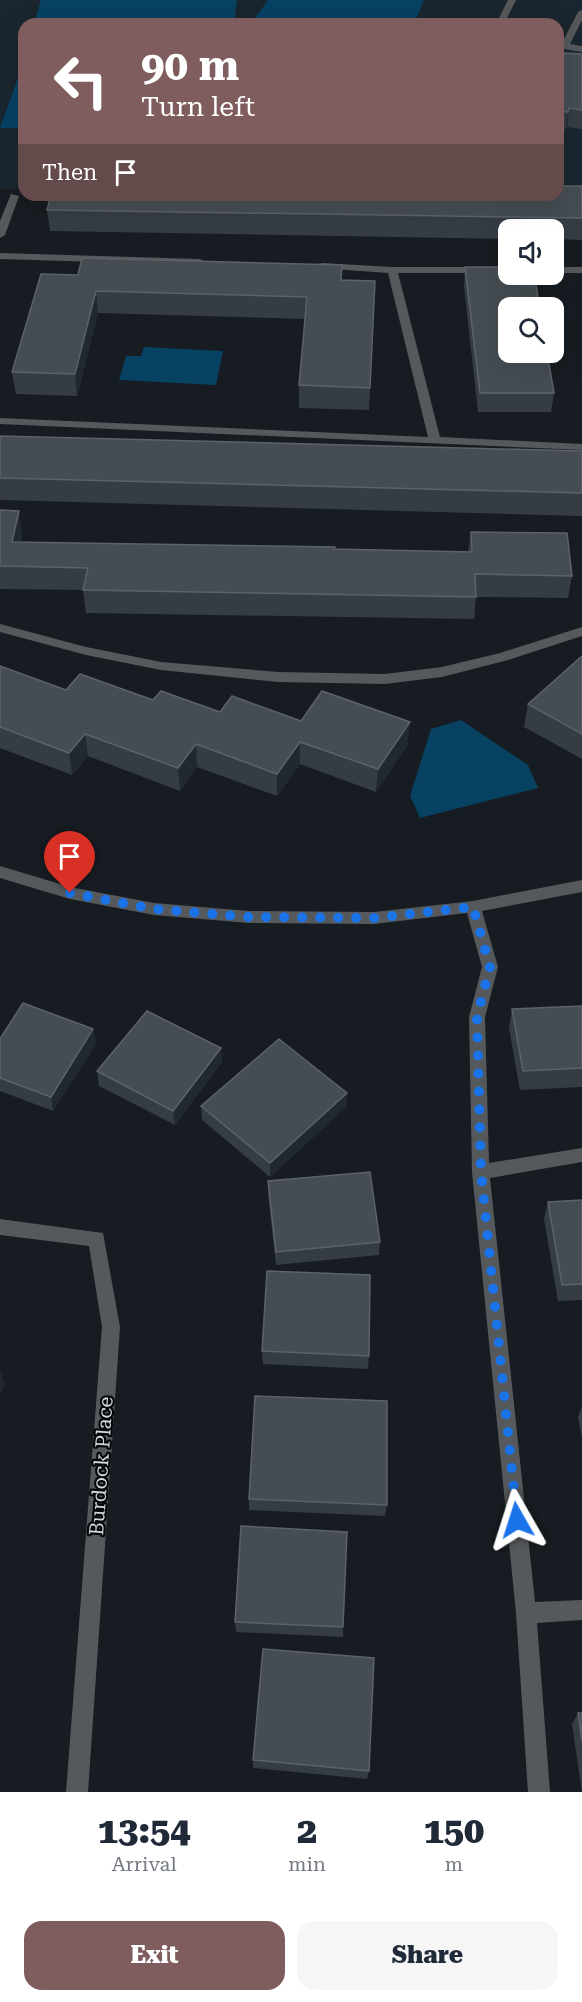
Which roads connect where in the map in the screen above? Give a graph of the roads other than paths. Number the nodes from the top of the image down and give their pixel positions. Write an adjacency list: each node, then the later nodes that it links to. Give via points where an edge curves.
1 (512, 0): 3 (street)
2 (582, 12): 4 (street)
3 (503, 18)
4 (564, 42)
5 (564, 45): 6 (street)
6 (582, 49)
7 (14, 196): 8 (street)
8 (0, 235)
9 (0, 256): 10 (street)
10 (217, 262)
11 (311, 266): 12 (street)
12 (392, 270): 13 (street); 17 (street)
13 (498, 270)
14 (564, 270): 15 (street)
15 (582, 270)
16 (0, 421): 17 (street)
17 (435, 440): 18 (street)
18 (582, 447)
19 (0, 628): 20 (street, via 161,666 278,677 385,679 442,672 492,660)
20 (582, 631)
21 (0, 872): 23 (street, via 70,893 154,909 249,917 374,918)
22 (582, 886): 23 (street)
23 (473, 907): 25 (street, via 490,967 477,1017)
24 (582, 1155): 25 (street)
25 (481, 1172): 28 (street)
26 (0, 1227): 29 (street, Burdock Place, via 98,1239 111,1327)
27 (582, 1610): 28 (street)
28 (526, 1613): 30 (street)
29 (77, 1792)
30 (539, 1792)

